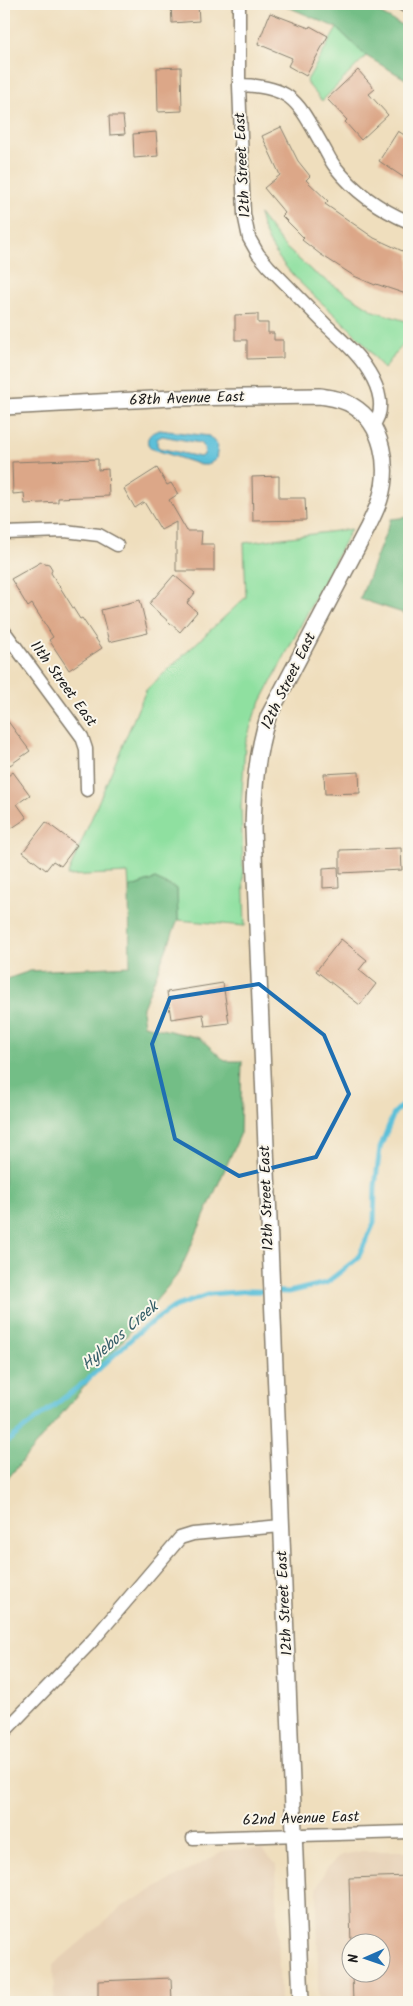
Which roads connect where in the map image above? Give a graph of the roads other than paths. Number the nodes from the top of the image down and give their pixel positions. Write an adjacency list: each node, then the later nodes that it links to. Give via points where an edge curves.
1 (238, 4): 4 (street, 12th Street East)
2 (402, 4): 3 (street)
3 (409, 8)
4 (239, 85): 5 (street, via 274,89 287,95 302,111 335,167 354,188 380,208); 7 (street, 12th Street East, via 244,214 249,238 268,267 345,343 369,372 379,393 381,408 378,419)
5 (409, 222)
6 (4, 407): 7 (street, 68th Avenue East, via 295,395 337,399 352,405)
7 (369, 420): 12 (street, 12th Street East, via 377,432 383,458 384,479 380,499 268,717 257,768 253,829)
8 (4, 533): 9 (street, via 65,531 98,535)
9 (117, 545)
10 (4, 631): 11 (street, 11th Street East, via 82,737 86,749)
11 (87, 790)
12 (281, 1526): 13 (street, via 180,1538 93,1640); 15 (street, 12th Street East)
13 (4, 1732)
14 (409, 1832): 15 (street, 62nd Avenue East)
15 (295, 1836): 16 (street, 62nd Avenue East); 17 (street, 12th Street East)
16 (193, 1838)
17 (300, 2002)

